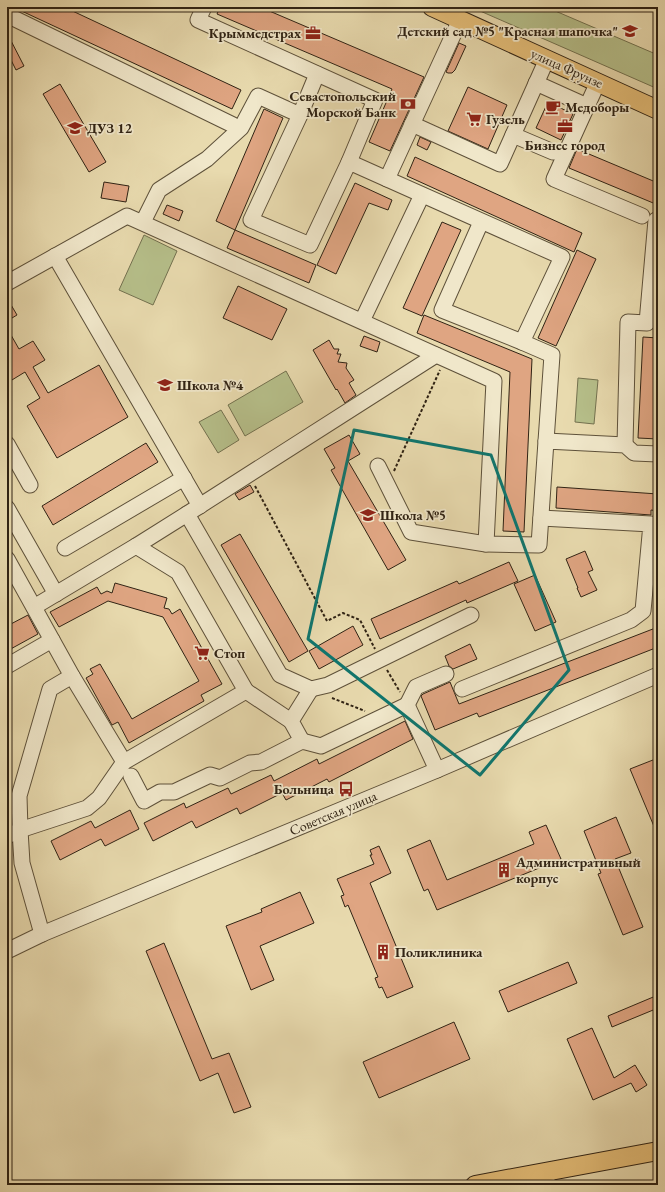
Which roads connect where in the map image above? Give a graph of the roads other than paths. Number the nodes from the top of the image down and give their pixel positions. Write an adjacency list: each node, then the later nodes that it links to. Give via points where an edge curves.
1 (204, 7): 6 (street, via 198,20)
2 (432, 7): 4 (main road, улица Фрунзе)
3 (7, 15): 13 (street)
4 (460, 20): 5 (main road, улица Фрунзе); 12 (street)
5 (547, 59): 7 (main road, улица Фрунзе); 8 (street)
6 (317, 74): 11 (street); 16 (street, via 375,100)
7 (598, 82): 9 (street); 10 (main road, улица Фрунзе)
8 (536, 83): 9 (street); 14 (street)
9 (588, 106): 28 (street, via 554,179 649,218 647,323 628,322)
10 (658, 110)
11 (300, 115): 16 (street, via 251,220 310,245); 19 (street, via 258,96 241,128 207,159 159,190)
12 (412, 124): 14 (street, via 500,164); 17 (street)
13 (233, 125)
14 (514, 136): 15 (street)
15 (552, 152)
16 (349, 162): 17 (street)
17 (387, 179): 18 (street)
18 (422, 195): 20 (street); 23 (street)
19 (143, 222): 21 (street, via 127,216); 23 (street)
20 (481, 222): 24 (street, via 562,257); 24 (street, via 442,310)
21 (55, 256): 22 (street); 31 (street)
22 (7, 283)
23 (362, 321): 25 (street)
24 (522, 342): 26 (street, via 552,355)
25 (436, 355): 33 (street); 37 (street, via 494,381)
26 (546, 440): 28 (street); 36 (street)
27 (7, 444): 32 (street)
28 (625, 445): 29 (street, via 634,453)
29 (658, 454)
30 (378, 466): 37 (street, via 411,532)
31 (184, 478): 33 (street); 39 (street)
32 (30, 484)
33 (200, 506): 35 (street)
34 (7, 508): 41 (street)
35 (187, 514): 38 (street); 49 (street, via 280,675)
36 (541, 518): 37 (street, via 539,545); 50 (street, via 651,524 643,611 631,620)
37 (486, 544)
38 (136, 546): 41 (street); 51 (street, via 178,572)
39 (65, 548)
40 (7, 559): 42 (street)
41 (56, 594): 42 (street)
42 (34, 607): 44 (street)
43 (471, 615): 49 (street, via 328,684)
44 (52, 640): 45 (street); 48 (street)
45 (7, 666)
46 (446, 674): 52 (street, via 416,687)
47 (658, 675): 56 (street, Советская улица)
48 (72, 676): 55 (street); 58 (street, via 50,689 19,796)
49 (311, 689): 53 (street)
50 (462, 689)
51 (246, 691): 53 (street); 55 (street)
52 (407, 705): 54 (street, via 321,746); 56 (street)
53 (292, 721): 54 (street)
54 (302, 741): 57 (street, via 261,762 250,763 220,778 210,775 174,792 160,792 144,801)
55 (124, 762): 58 (street, via 99,798 87,808)
56 (437, 770): 59 (street, Советская улица)
57 (131, 776)
58 (13, 833): 59 (street)
59 (42, 934): 60 (street, Советская улица)
60 (7, 951)
61 (658, 1151): 62 (main road)
62 (547, 1179): 63 (main road)
63 (475, 1185)

